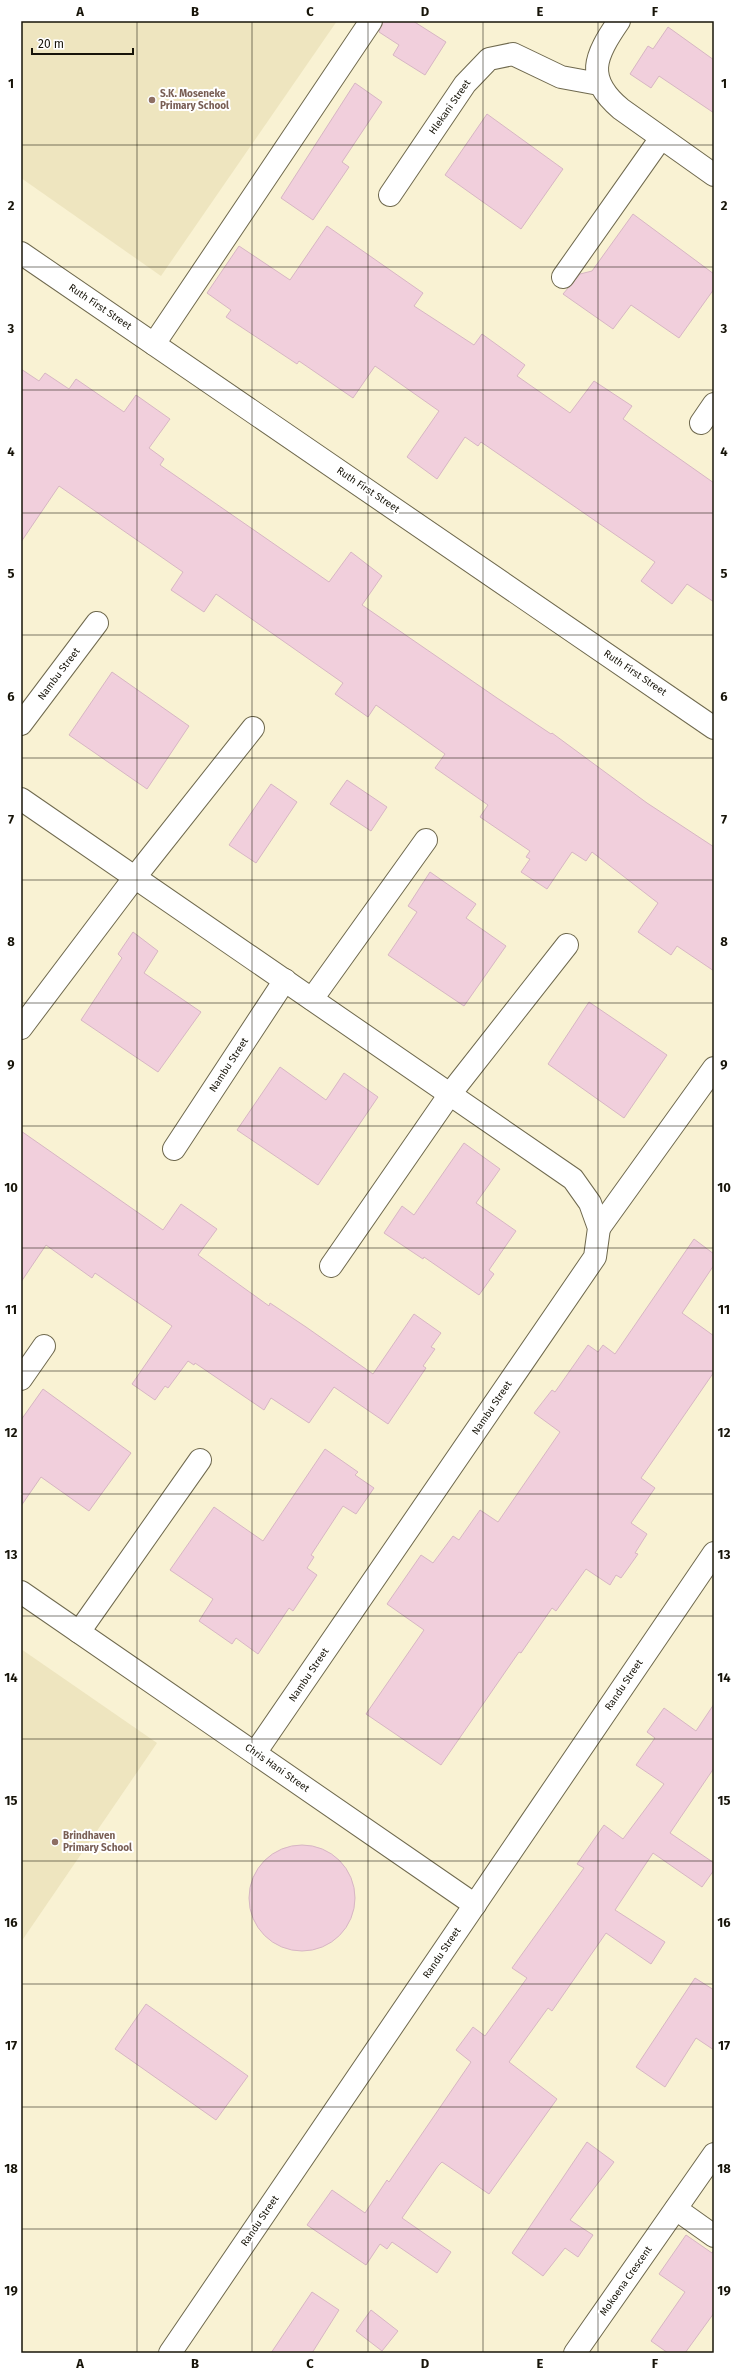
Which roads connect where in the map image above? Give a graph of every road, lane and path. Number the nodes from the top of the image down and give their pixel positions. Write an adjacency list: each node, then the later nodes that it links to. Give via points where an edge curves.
1 (371, 21): 9 (street)
2 (619, 21): 3 (street, via 602,46 597,63)
3 (599, 84): 4 (street, via 609,99); 6 (street, Hlekani Street, via 561,76 513,54 488,59 465,84)
4 (661, 138): 5 (street); 8 (street)
5 (714, 175)
6 (390, 195)
7 (21, 253): 9 (street, Ruth First Street)
8 (563, 277)
9 (154, 344): 15 (street, Ruth First Street)
10 (714, 404): 11 (street)
11 (701, 423)
12 (96, 623): 13 (street, Nambu Street)
13 (21, 724)
14 (253, 728): 18 (street)
15 (714, 728)
16 (21, 799): 18 (street)
17 (426, 840): 21 (street)
18 (135, 877): 20 (street); 22 (street)
19 (567, 945): 24 (street)
20 (285, 980): 21 (street); 25 (street, Nambu Street)
21 (312, 999): 24 (street)
22 (21, 1028)
23 (714, 1068): 26 (street)
24 (450, 1094): 26 (street, via 573,1179 590,1203); 27 (street)
25 (174, 1150)
26 (600, 1228): 34 (street, Nambu Street, via 595,1257)
27 (331, 1266)
28 (44, 1346): 29 (street)
29 (21, 1379)
30 (200, 1460): 33 (street)
31 (714, 1553): 35 (street, Randu Street)
32 (21, 1592): 33 (street, Chris Hani Street)
33 (79, 1632): 34 (street, Chris Hani Street)
34 (255, 1753): 35 (street, Chris Hani Street)
35 (475, 1905): 39 (street, Randu Street)
36 (714, 2154): 37 (street, Mokoena Crescent)
37 (676, 2209): 38 (street); 40 (street, Mokoena Crescent)
38 (714, 2236)
39 (170, 2353)
40 (575, 2353)

